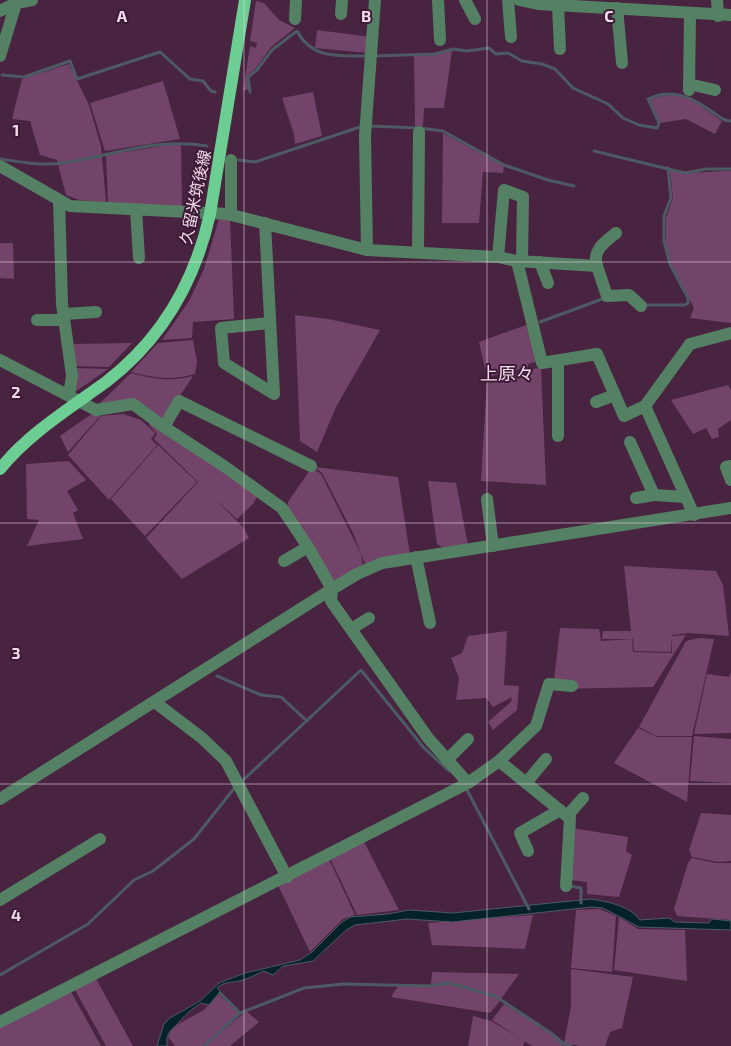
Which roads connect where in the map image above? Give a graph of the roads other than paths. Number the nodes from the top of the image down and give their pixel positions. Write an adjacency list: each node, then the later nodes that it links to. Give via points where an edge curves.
1 (32, 0): 11 (street)
2 (244, 0): 32 (main road, 久留米筑後線)
3 (296, 0): 19 (street)
4 (342, 0): 15 (street)
5 (375, 0): 36 (street, via 365,136)
6 (438, 0): 22 (street)
7 (465, 0): 20 (street)
8 (508, 0): 21 (street)
9 (518, 0): 12 (street)
10 (717, 0): 17 (street)
11 (16, 1): 14 (street); 24 (street)
12 (558, 6): 13 (street); 23 (street)
13 (617, 8): 16 (street); 25 (street)
14 (0, 12)
15 (341, 14)
16 (690, 14): 17 (street); 26 (street, via 689,87)
17 (718, 16): 18 (street)
18 (731, 16)
19 (295, 19)
20 (474, 19)
21 (510, 37)
22 (440, 40)
23 (560, 49)
24 (0, 56)
25 (622, 64)
26 (716, 90)
27 (420, 132): 37 (street)
28 (231, 160): 33 (street)
29 (0, 166): 30 (street)
30 (59, 200): 31 (street, via 70,206); 46 (street)
31 (136, 209): 32 (street); 39 (street)
32 (210, 214): 33 (street); 53 (main road, 久留米筑後線, via 203,245 173,310 136,357)
33 (231, 214): 34 (street)
34 (265, 223): 36 (street); 48 (street)
35 (616, 233): 42 (street, via 599,247 594,258)
36 (367, 250): 37 (street)
37 (418, 252): 38 (street)
38 (498, 257): 40 (street); 40 (street, via 504,190 523,196)
39 (139, 258)
40 (519, 261): 41 (street); 51 (street, via 542,363)
41 (540, 262): 42 (street); 43 (street)
42 (597, 266): 44 (street, via 607,296 629,295)
43 (548, 283)
44 (641, 306)
45 (96, 312): 46 (street)
46 (64, 317): 47 (street); 53 (street)
47 (37, 320)
48 (269, 323): 48 (street, via 270,341 274,394 224,363 221,328)
49 (731, 333): 55 (street, via 690,344)
50 (0, 360): 53 (street)
51 (558, 361): 52 (street, via 597,354); 57 (street)
52 (615, 395): 54 (street); 55 (street, via 624,416)
53 (74, 398): 56 (street, via 96,410 133,404); 61 (main road, 久留米筑後線)
54 (596, 402)
55 (645, 406): 64 (street)
56 (164, 428): 59 (street, via 179,401); 70 (street, via 282,508)
57 (558, 436)
58 (630, 442): 63 (street)
59 (311, 466)
60 (731, 466): 62 (street, via 726,467)
61 (0, 469)
62 (731, 480)
63 (654, 495): 64 (street); 65 (street)
64 (686, 497): 68 (street)
65 (636, 498)
66 (487, 499): 69 (street)
67 (731, 508): 68 (street)
68 (694, 515): 69 (street)
69 (493, 546): 71 (street)
70 (308, 547): 72 (street); 73 (street)
71 (416, 557): 73 (street, via 382,564); 75 (street)
72 (284, 561)
73 (332, 589): 76 (street, via 331,601); 78 (street)
74 (369, 618): 76 (street)
75 (430, 623)
76 (351, 629): 81 (street)
77 (572, 686): 82 (street, via 548,684 536,726)
78 (156, 703): 86 (street); 90 (street, via 202,738 226,762)
79 (468, 739): 81 (street)
80 (546, 759): 84 (street)
81 (447, 760): 83 (street)
82 (499, 761): 83 (street); 84 (street)
83 (468, 783): 90 (street)
84 (526, 783): 87 (street)
85 (583, 798): 87 (street)
86 (0, 799)
87 (564, 813): 89 (street, via 520,833); 91 (street, via 570,818)
88 (100, 839): 92 (street)
89 (528, 851)
90 (287, 877): 93 (street)
91 (566, 886)
92 (0, 900)
93 (0, 1022)

